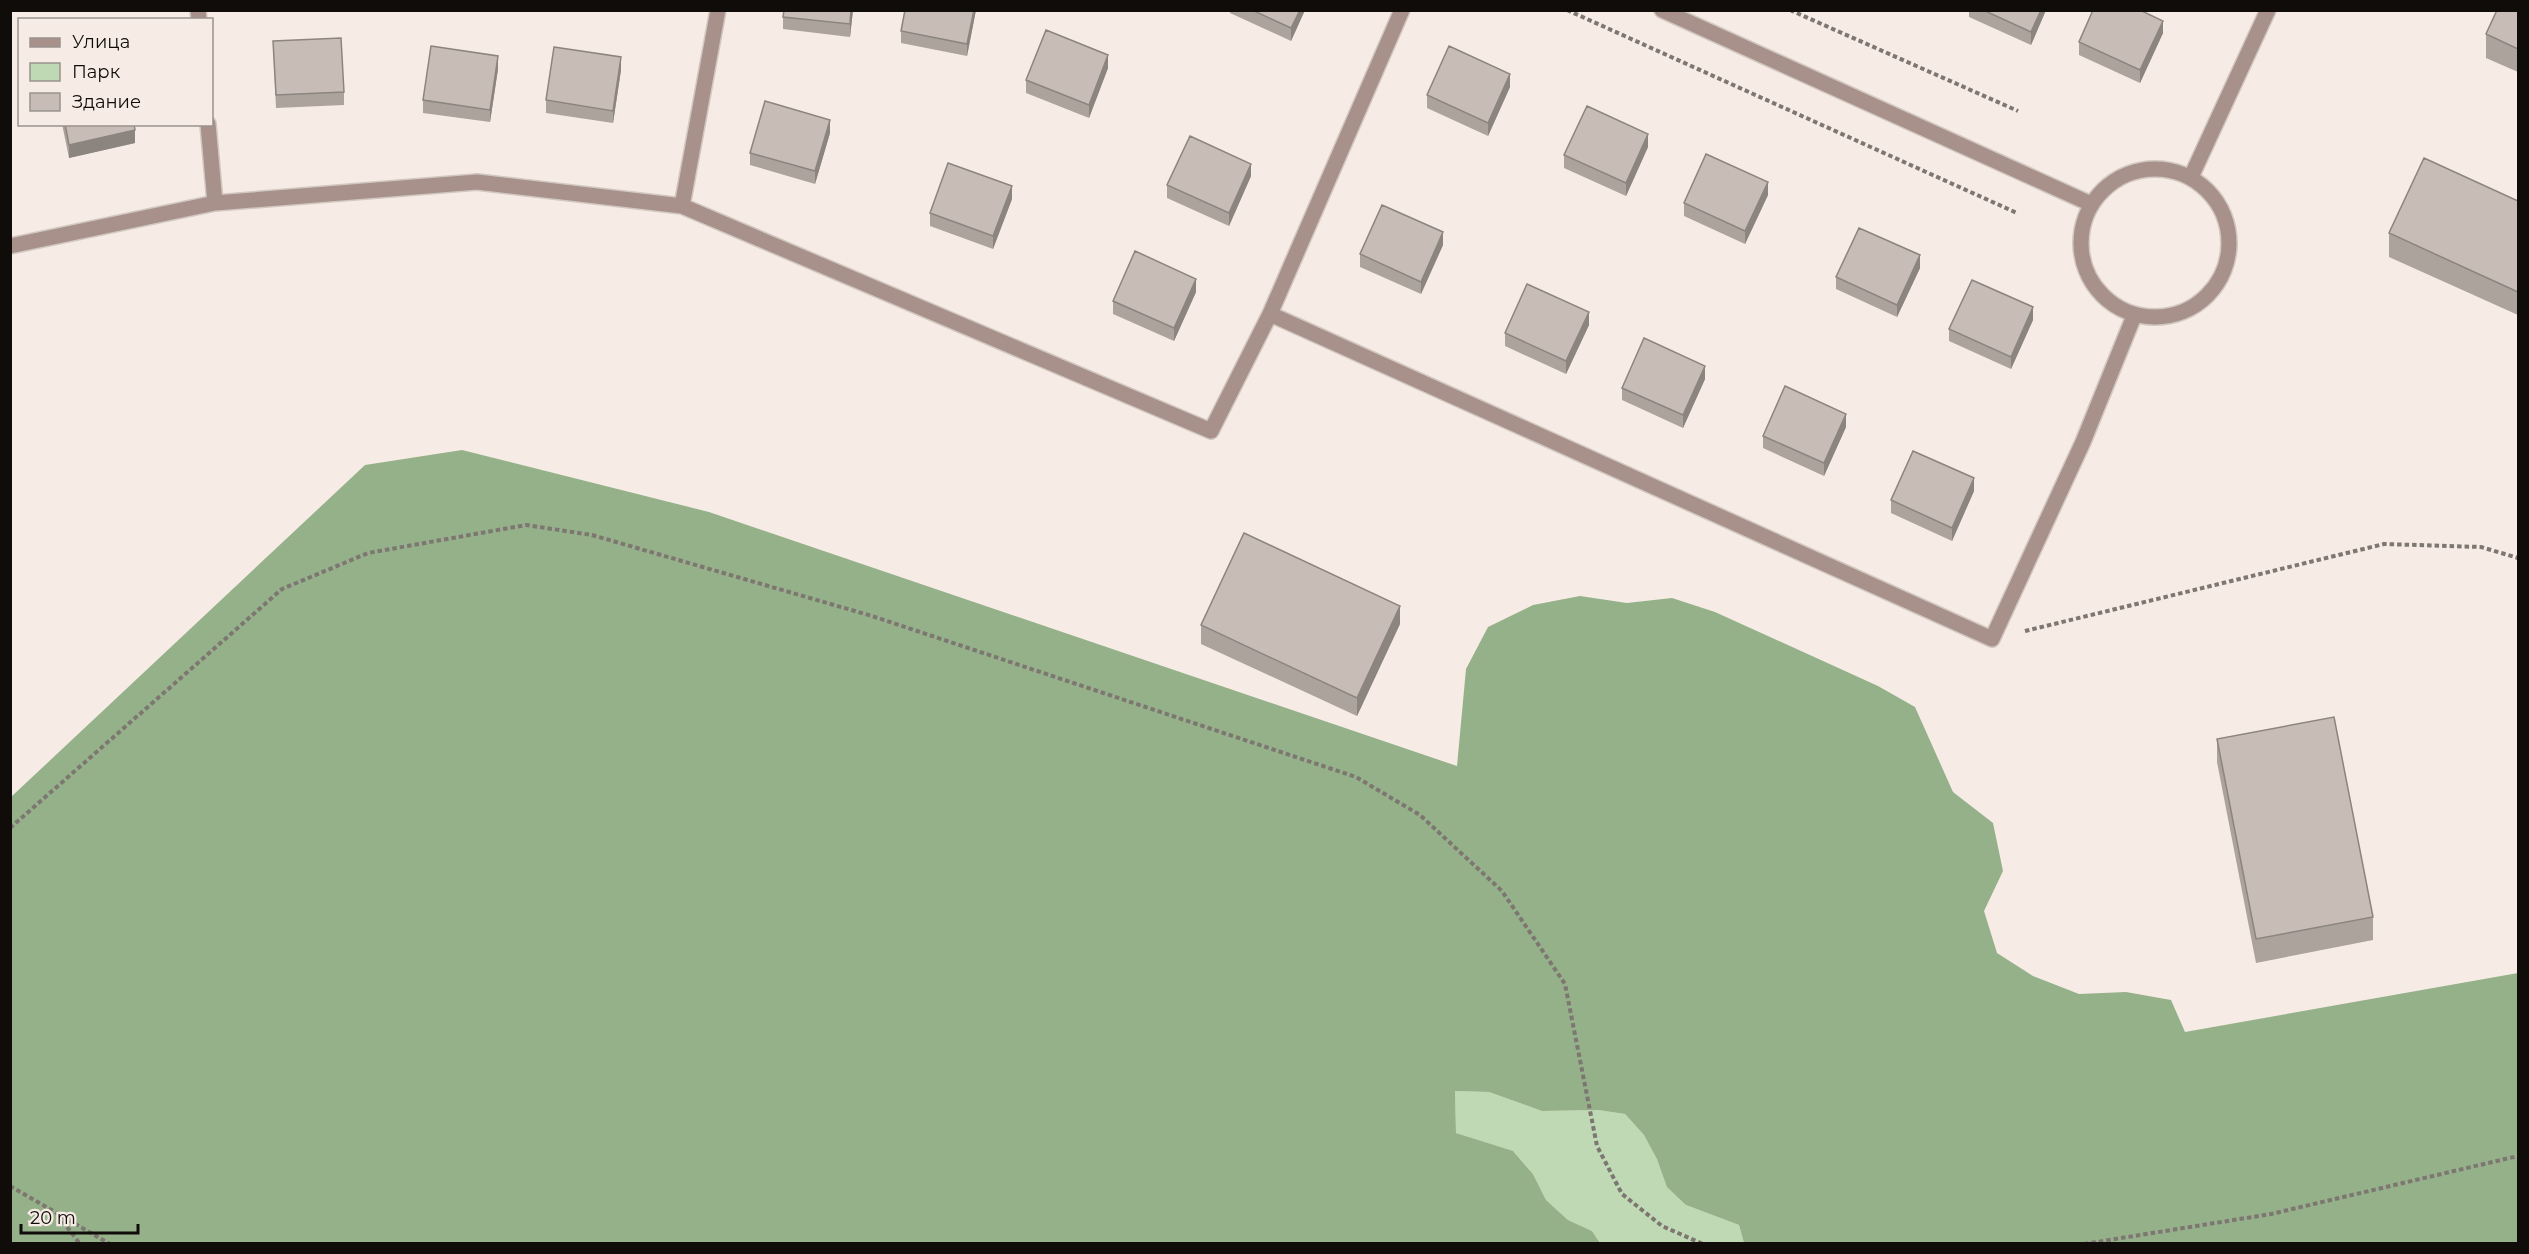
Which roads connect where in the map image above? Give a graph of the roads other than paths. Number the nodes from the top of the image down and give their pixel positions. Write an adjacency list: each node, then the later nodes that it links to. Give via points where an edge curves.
1 (718, 10): 9 (street)
2 (1402, 10): 11 (street)
3 (1662, 10): 8 (street)
4 (2268, 10): 6 (street)
5 (208, 126): 7 (street)
6 (2191, 177): 8 (street, via 2154,168 2118,177); 12 (street, via 2222,208 2230,251 2214,291 2178,316)
7 (215, 203): 9 (street, via 477,182); 10 (street)
8 (2091, 204): 12 (street, via 2080,248 2096,291)
9 (682, 207): 11 (street, via 1210,431)
10 (10, 246)
11 (1270, 314): 12 (street, via 1992,639 2083,442)
12 (2134, 316)

